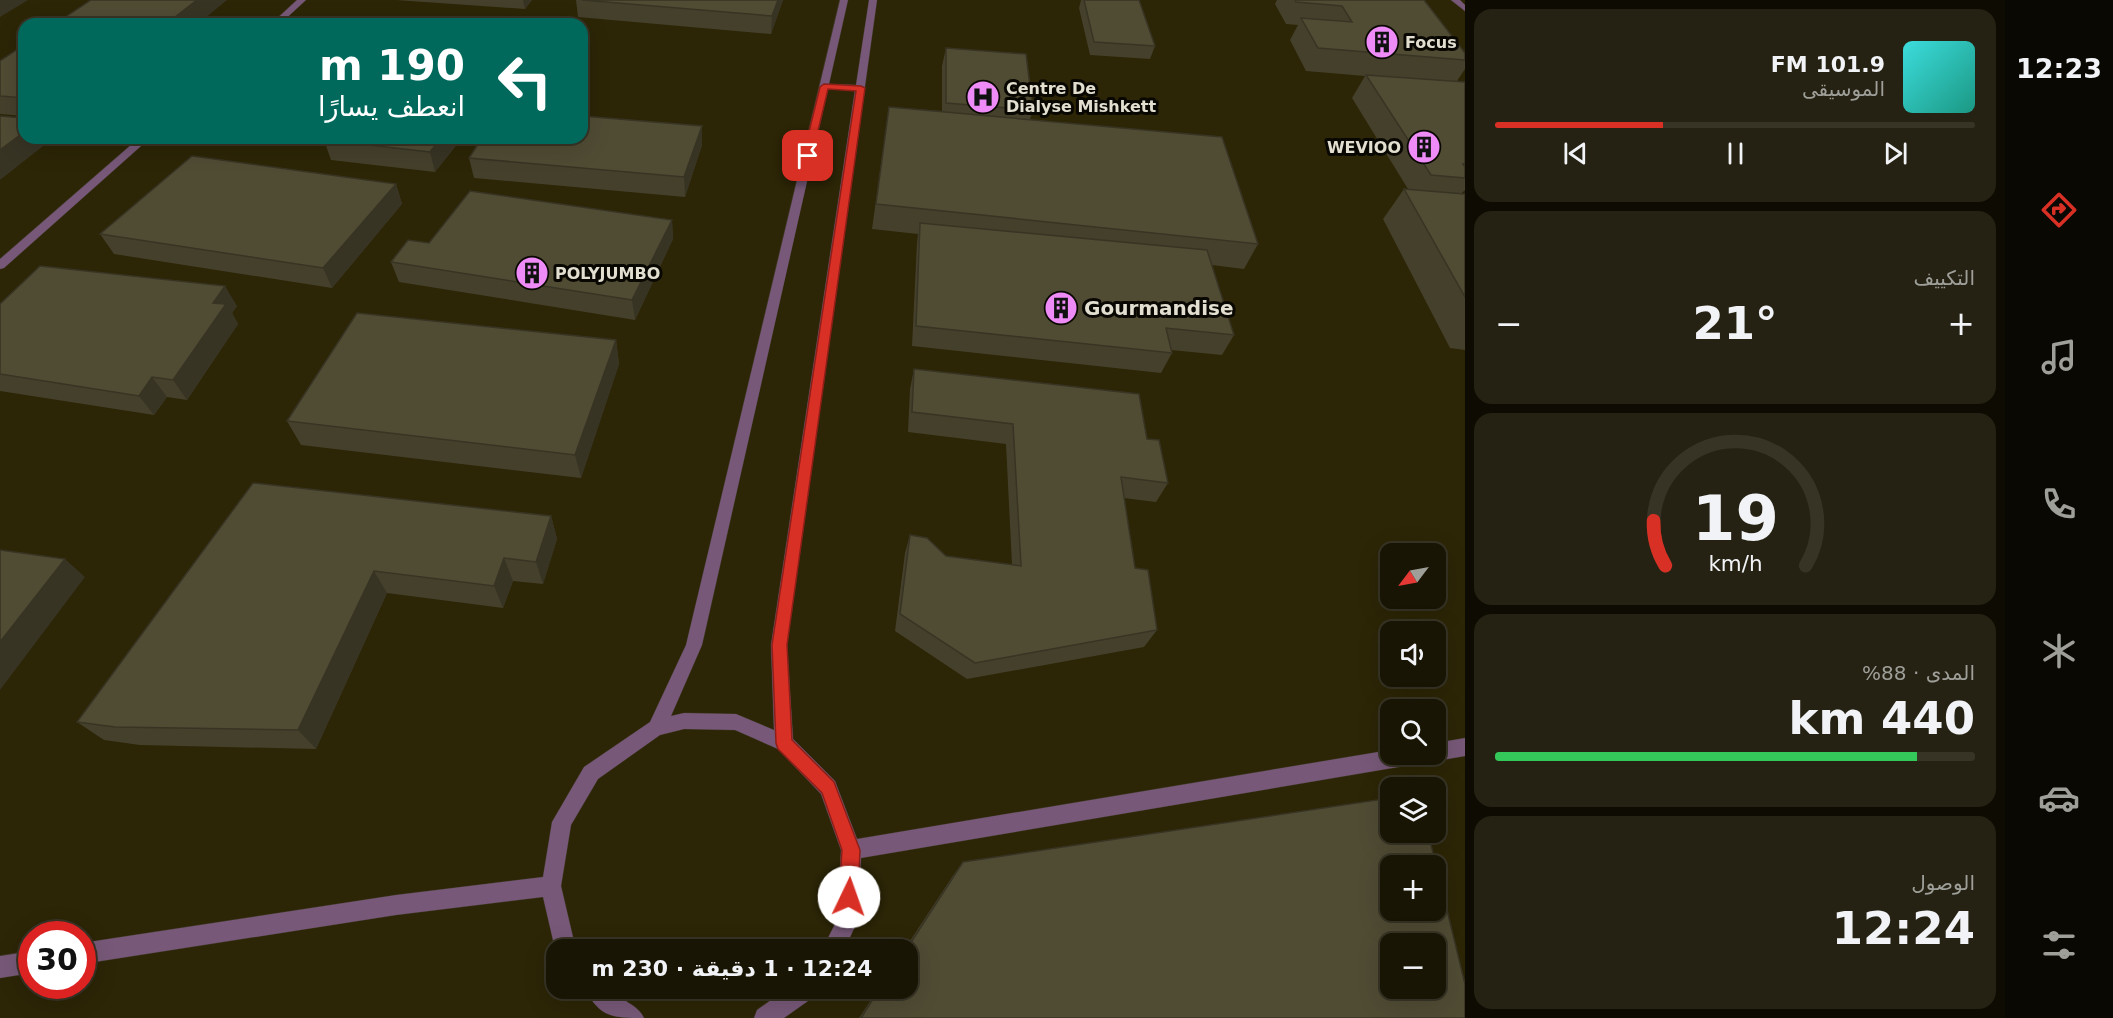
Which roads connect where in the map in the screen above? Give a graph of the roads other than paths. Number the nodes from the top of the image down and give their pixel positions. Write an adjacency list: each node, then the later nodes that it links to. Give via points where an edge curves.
1 (302, 0): 6 (street)
2 (844, 0): 7 (street)
3 (873, 0): 8 (street)
4 (1455, 0): 5 (street)
5 (1465, 9)
6 (282, 18)
7 (824, 87): 8 (street); 11 (street, via 694,645)
8 (861, 88): 12 (street, via 779,645)
9 (138, 144): 10 (street)
10 (0, 265)
11 (656, 728): 12 (street, via 684,721 736,722); 17 (street, via 591,773 562,822)
12 (784, 743): 16 (street, via 828,788)
13 (1465, 747): 14 (street)
14 (1446, 750)
15 (1380, 761): 16 (street)
16 (851, 850): 19 (street, via 848,920)
17 (551, 886): 18 (street); 20 (street, via 396,905)
18 (563, 939)
19 (838, 939)
20 (96, 952)
21 (18, 964): 22 (street)
22 (0, 967)
23 (792, 999): 26 (street)
24 (605, 1004): 25 (street)
25 (633, 1018)
26 (765, 1018)

